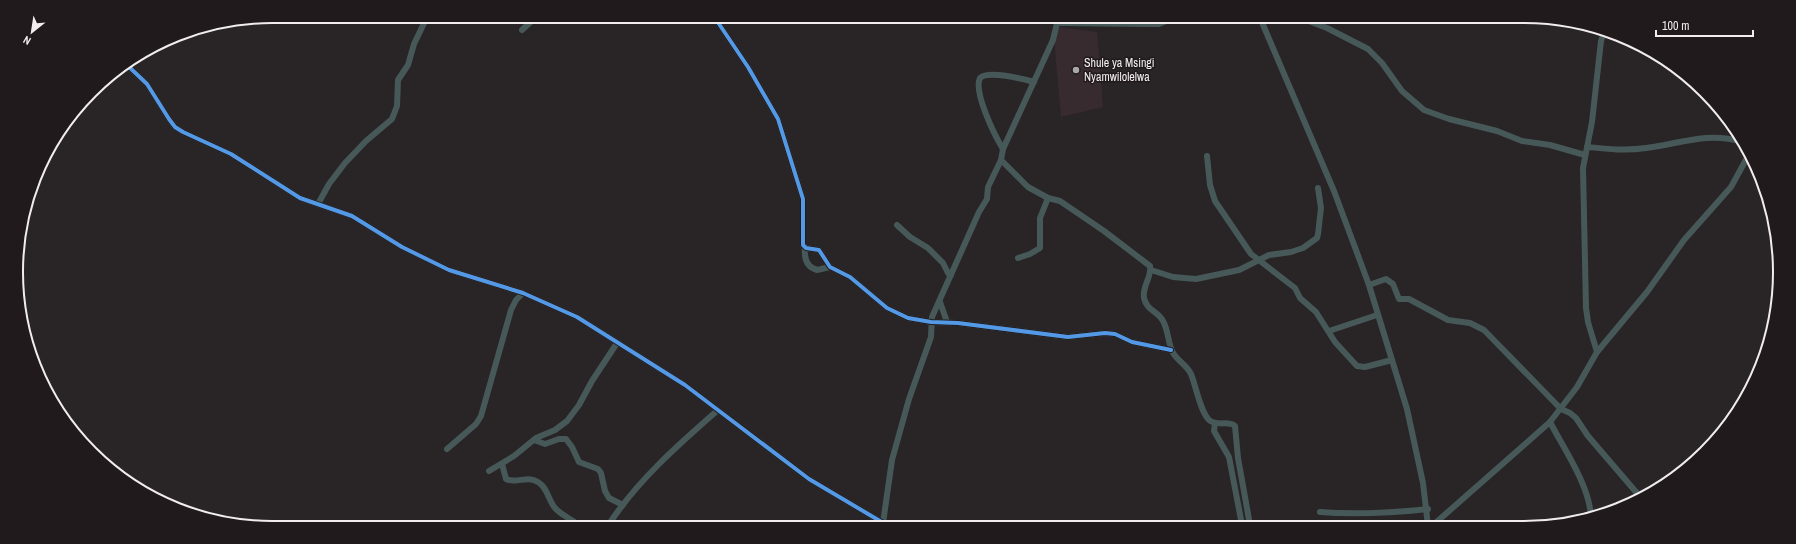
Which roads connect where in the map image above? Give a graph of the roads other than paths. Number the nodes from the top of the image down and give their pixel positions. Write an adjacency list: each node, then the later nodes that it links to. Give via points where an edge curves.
1 (424, 23): 22 (street, via 408,65 398,80 397,106 392,119 345,163)
2 (530, 23): 9 (street)
3 (718, 23): 24 (street, via 778,119 803,199)
4 (1057, 23): 12 (street, via 1053,40)
5 (1118, 23): 6 (street)
6 (1161, 23)
7 (1262, 23): 30 (street, via 1334,191)
8 (1312, 23): 16 (street, via 1368,49 1402,91 1424,110 1522,141 1550,145)
9 (522, 30)
10 (1603, 36): 14 (street)
11 (130, 68): 22 (street, via 147,84 175,127 231,154 300,198)
12 (1034, 82): 15 (street); 15 (street, via 1015,77 988,75 980,78 978,84 988,117)
13 (1735, 141): 14 (street, via 1722,138 1687,139 1646,148 1617,150)
14 (1588, 147): 16 (street)
15 (1003, 149): 18 (street)
16 (1585, 155): 39 (street, via 1583,192 1586,308)
17 (1207, 156): 26 (street, via 1214,201)
18 (1002, 160): 21 (street, via 1028,187); 29 (street, via 990,183 986,203 979,212)
19 (1746, 160): 39 (street, via 1731,187 1684,240 1647,292)
20 (1318, 188): 26 (street, via 1321,208 1317,238 1303,248 1269,255)
21 (1048, 198): 25 (street, via 1040,218 1040,248); 28 (street, via 1060,201 1104,231 1147,262)
22 (318, 204): 31 (street, via 361,221 402,247 449,270)
23 (897, 225): 29 (street, via 928,248)
24 (804, 247): 27 (street, via 819,250); 27 (street, via 805,258 810,266 817,270)
25 (1018, 258)
26 (1258, 261): 28 (street, via 1239,270 1196,279 1173,277); 36 (street, via 1294,288)
27 (830, 266): 34 (street, via 850,277 894,312)
28 (1151, 270): 38 (street, via 1145,283 1144,299 1150,310 1163,321)
29 (951, 275): 32 (street)
30 (1369, 285): 33 (street); 41 (street, via 1386,279 1393,284 1399,299 1409,299 1448,320 1470,322 1484,330)
31 (523, 293): 37 (street, via 565,310); 46 (street, via 511,310 481,416 476,424)
32 (940, 302): 34 (street); 35 (street)
33 (1377, 316): 36 (street); 40 (street)
34 (930, 322): 35 (street); 57 (street, via 931,337 911,393 892,460)
35 (947, 322): 38 (street, via 1068,337 1110,334 1132,342)
36 (1329, 331): 40 (street, via 1335,342 1357,366 1365,367)
37 (617, 343): 42 (street, via 680,381); 45 (street, via 567,422)
38 (1171, 350): 44 (street, via 1191,374 1207,417)
39 (1597, 352): 41 (street, via 1577,387)
40 (1392, 360): 51 (street, via 1415,444)
41 (1560, 409): 43 (street); 49 (street, via 1576,418 1588,436)
42 (718, 410): 50 (street, via 684,439); 56 (street, via 809,479)
43 (1550, 422): 53 (street, via 1575,470 1587,497); 61 (street)
44 (1215, 423): 58 (street, via 1214,430 1229,457); 59 (street, via 1235,426)
45 (534, 440): 47 (street); 50 (street, via 544,444 566,439 579,462 594,467 601,473 609,498)
46 (447, 449)
47 (502, 464): 48 (street); 54 (street, via 506,479 514,482 528,478 539,482 553,506)
48 (489, 471)
49 (1638, 493)
50 (623, 505): 55 (street)
51 (1428, 509): 52 (street, via 1377,514); 60 (street)
52 (1320, 512)
53 (1590, 512)
54 (573, 521)
55 (611, 521)
56 (879, 521)
57 (884, 521)
58 (1241, 521)
59 (1249, 521)
60 (1428, 521)
61 (1441, 521)

